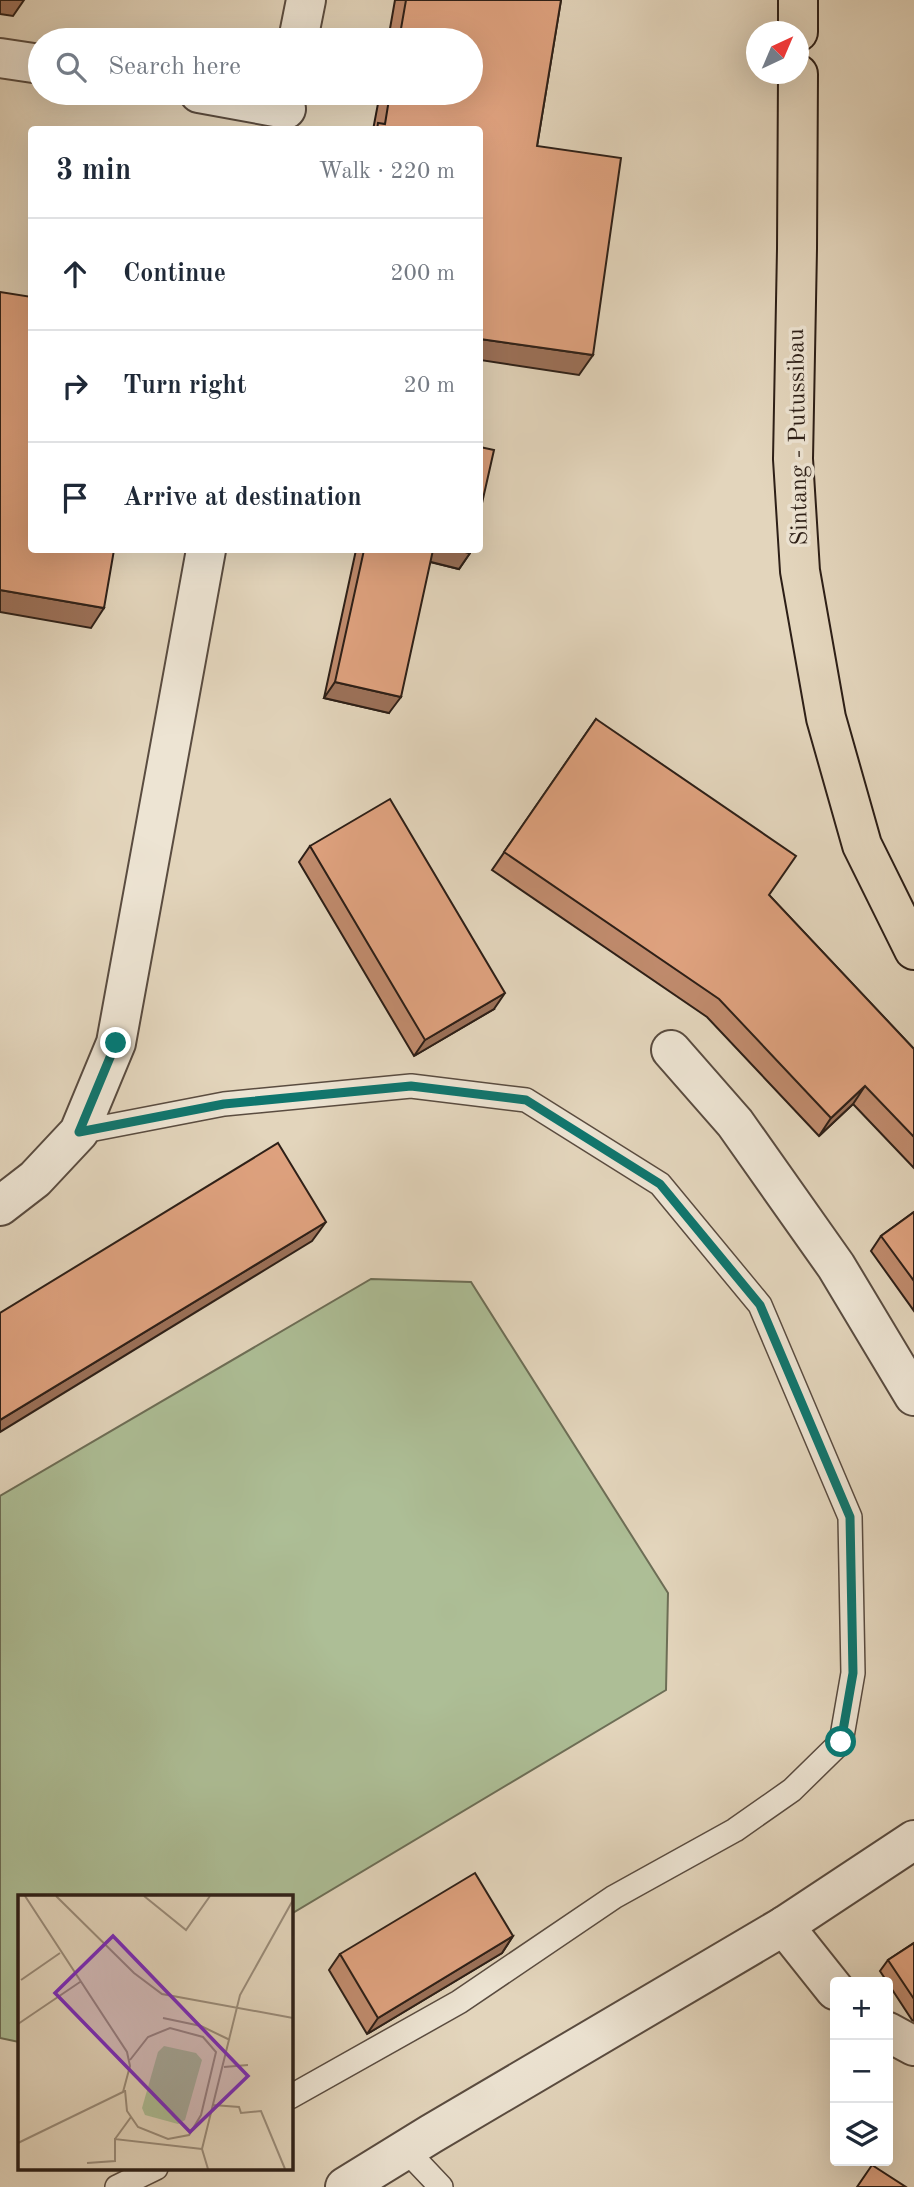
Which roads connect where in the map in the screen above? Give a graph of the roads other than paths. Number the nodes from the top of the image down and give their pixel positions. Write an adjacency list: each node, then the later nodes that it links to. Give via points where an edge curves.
1 (306, 0): 4 (street)
2 (798, 0): 3 (highway)
3 (798, 21)
4 (300, 28)
5 (0, 58): 6 (street)
6 (28, 62)
7 (798, 84): 11 (highway, Sintang - Putussibau, via 793,459 800,571 826,718 862,845)
8 (260, 105): 9 (street)
9 (285, 110)
10 (205, 553): 13 (street, via 116,1043)
11 (914, 950)
12 (671, 1050): 15 (street, via 735,1123 828,1255)
13 (79, 1132): 14 (street, via 35,1179); 21 (lane, via 224,1104 411,1086 526,1100 660,1184 760,1305 850,1517 853,1673 841,1742 792,1790 735,1830 614,1896 459,2002)
14 (0, 1206)
15 (914, 1396)
16 (914, 1840): 17 (street)
17 (784, 1926): 18 (street); 22 (street)
18 (830, 1984)
19 (893, 2035): 20 (street)
20 (914, 2046)
21 (292, 2096)
22 (406, 2150): 25 (street); 26 (lane)
23 (152, 2170): 24 (lane)
24 (117, 2187)
25 (345, 2187)
26 (441, 2187)

